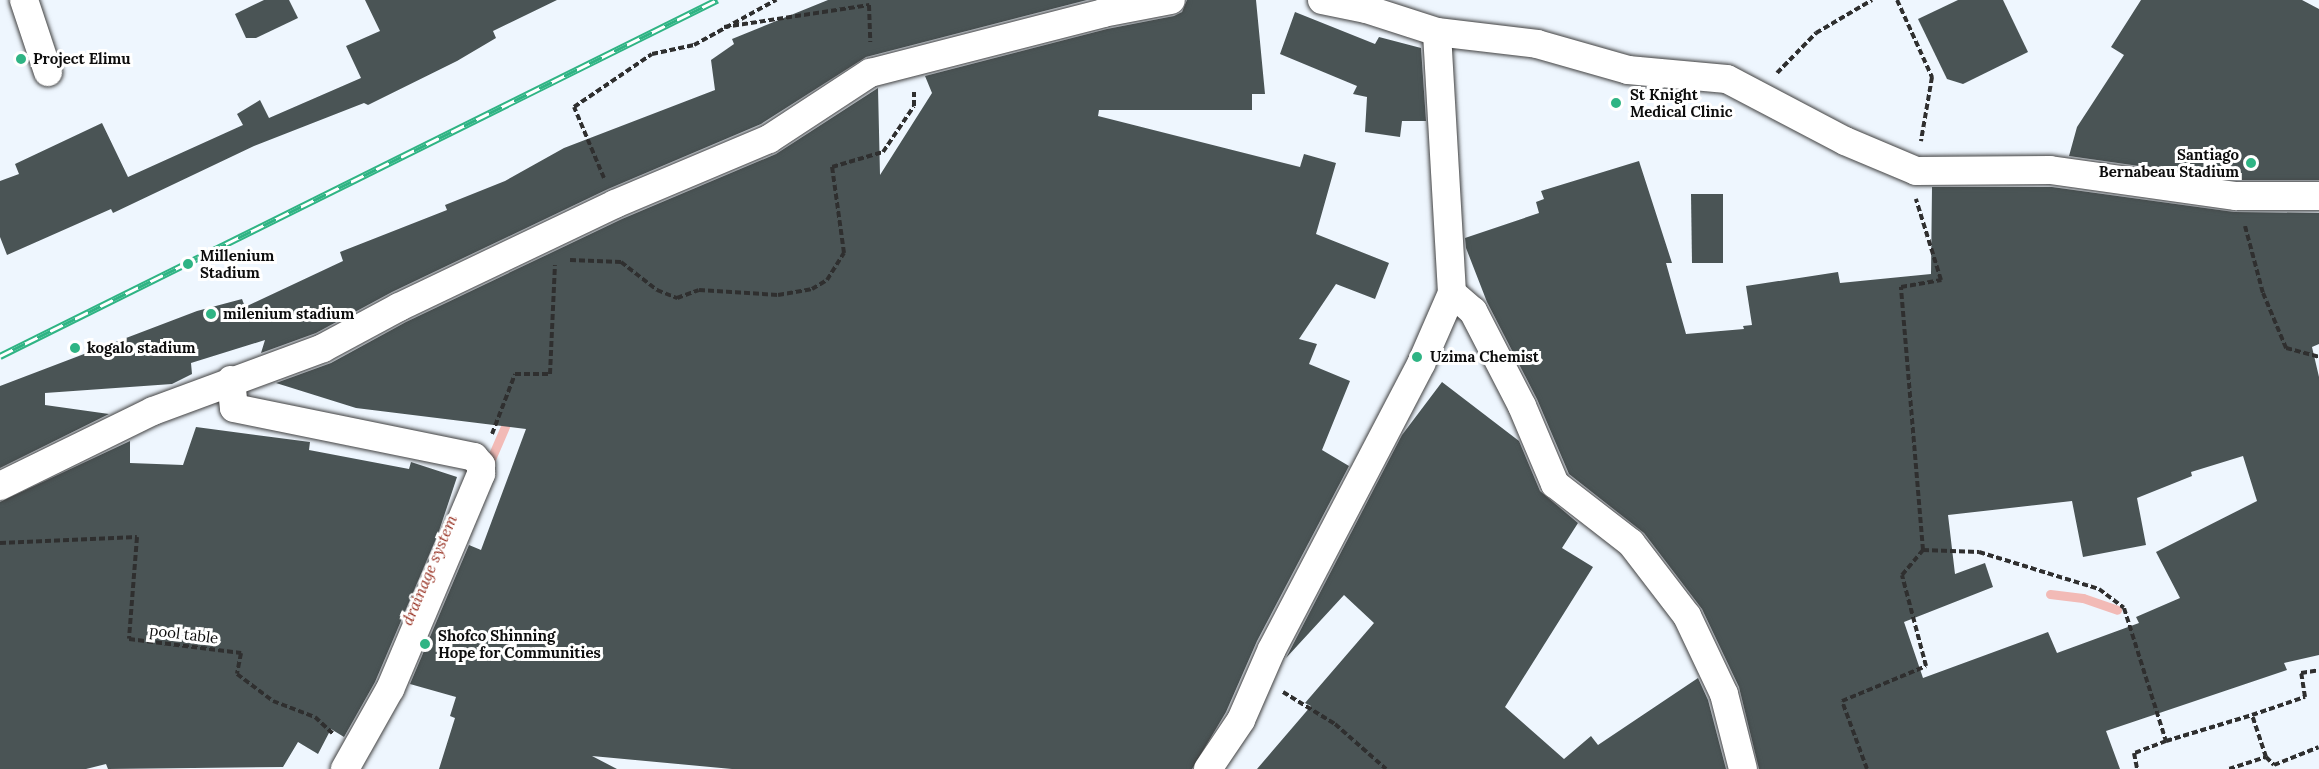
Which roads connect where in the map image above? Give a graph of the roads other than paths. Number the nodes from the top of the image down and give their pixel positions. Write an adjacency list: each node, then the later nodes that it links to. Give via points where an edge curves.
1 (24, 0): 6 (street)
2 (1171, 0): 9 (street, via 1103,13 870,73 769,139 615,204 399,307 323,348)
3 (1322, 0): 4 (street)
4 (1368, 4): 5 (street)
5 (1437, 32): 7 (street, via 1537,44 1628,70 1726,80 1845,141 1916,171 2050,170 2236,196); 8 (street)
6 (48, 72)
7 (2319, 196)
8 (1452, 293): 12 (street, via 1421,364 1351,491 1242,720); 13 (street, via 1473,310 1522,406 1555,484 1630,543 1686,616 1725,694)
9 (231, 380): 10 (street, via 153,411); 11 (street, via 234,408 474,457 481,465 481,474 390,689)
10 (0, 486)
11 (349, 761)
12 (1208, 769)
13 (1743, 769)

